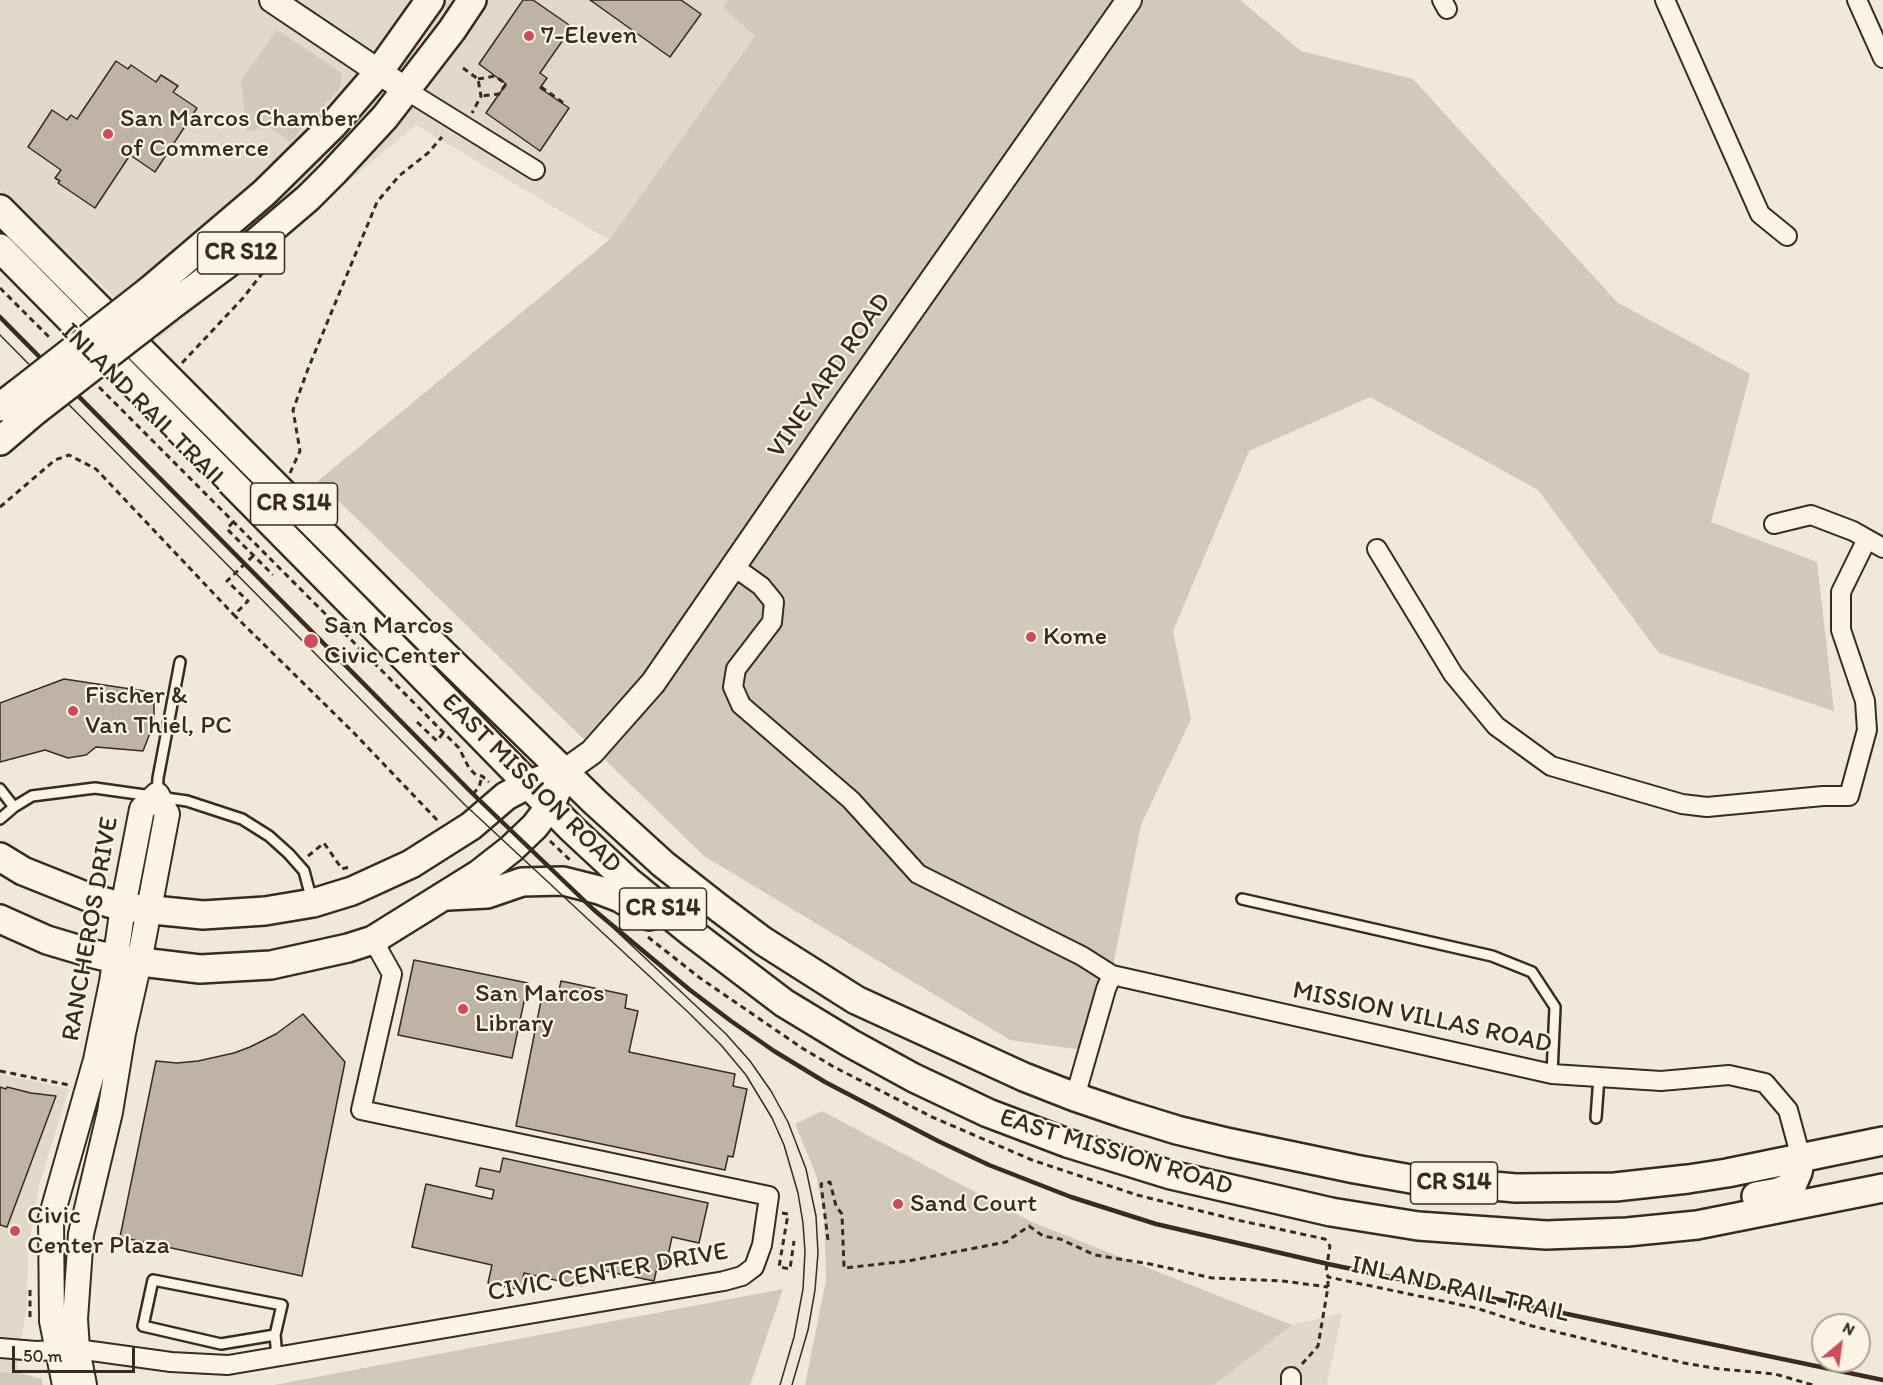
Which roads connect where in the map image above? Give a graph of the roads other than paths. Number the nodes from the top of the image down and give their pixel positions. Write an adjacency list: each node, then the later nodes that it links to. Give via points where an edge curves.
1 (272, 0): 8 (main road)
2 (430, 0): 8 (main road, CR S12)
3 (472, 0): 9 (main road, CR S12)
4 (1129, 0): 20 (main road, VINEYARD ROAD)
5 (1665, 0): 12 (street, via 1760,214)
6 (1857, 0): 7 (street)
7 (1883, 58)
8 (378, 73): 9 (main road); 14 (main road, CR S12, via 296,164)
9 (406, 90): 10 (street); 14 (main road, CR S12, via 308,198 254,244)
10 (535, 170)
11 (0, 209): 22 (main road, EAST MISSION ROAD / CR S14)
12 (1787, 236)
13 (0, 248): 24 (main road, EAST MISSION ROAD / CR S14)
14 (159, 299): 15 (main road, CR S12, bridge)
15 (17, 404): 16 (main road, CR S12)
16 (0, 441)
17 (1774, 524): 18 (street, via 1811,515)
18 (1875, 543): 19 (street, via 1841,592 1841,630 1865,701 1867,730 1849,796 1707,807 1682,804 1551,766 1496,726 1453,674)
19 (1377, 549)
20 (733, 566): 22 (main road, VINEYARD ROAD, via 653,683 591,752); 37 (street, MISSION VILLAS ROAD, via 761,586 774,602 772,622 736,669 733,687 741,705 851,800 918,874)
21 (180, 662): 25 (lane)
22 (564, 772): 24 (main road); 27 (main road); 41 (main road, EAST MISSION ROAD / CR S14, via 663,864 808,971 856,1000 974,1056)
23 (0, 789): 26 (lane)
24 (517, 790): 27 (main road, EAST MISSION ROAD / CR S14); 32 (main road, via 471,826 411,864 352,891)
25 (157, 795): 26 (lane, via 95,788 32,796); 32 (lane, via 242,819 269,836 304,871); 33 (main road, RANCHEROS DRIVE, via 142,809)
26 (14, 807): 28 (lane)
27 (543, 816): 30 (main road, via 512,849); 38 (main road, EAST MISSION ROAD / CR S14, via 571,828 692,933)
28 (0, 819)
29 (0, 857): 33 (main road, via 23,871 88,897)
30 (444, 896): 35 (main road); 38 (main road, via 487,894 522,882 563,881 599,890 637,908 683,943)
31 (1242, 899): 39 (lane, via 1492,956 1532,972 1555,1007)
32 (313, 903): 33 (main road, via 203,915)
33 (136, 909): 36 (main road, RANCHEROS DRIVE)
34 (0, 919): 36 (main road, via 47,940)
35 (373, 940): 36 (main road, via 272,965 200,969); 50 (street, CIVIC CENTER DRIVE, via 392,974 362,1110 769,1196 762,1245 754,1267 742,1276 724,1281)
36 (128, 960): 49 (main road, RANCHEROS DRIVE, via 123,1033 110,1112 81,1234 75,1319); 49 (main road, RANCHEROS DRIVE, via 51,1218 52,1321)
37 (1112, 975): 39 (street, MISSION VILLAS ROAD); 41 (street)
38 (784, 1003): 46 (main road, EAST MISSION ROAD / CR S14, via 850,1044 988,1113 1067,1143 1171,1175 1330,1212 1418,1226 1546,1235)
39 (1552, 1074): 40 (street, MISSION VILLAS ROAD)
40 (1599, 1077): 42 (lane); 44 (street, MISSION VILLAS ROAD, via 1661,1081 1729,1075 1765,1083 1788,1110)
41 (1075, 1097): 44 (main road, EAST MISSION ROAD / CR S14, via 1231,1143 1366,1171 1465,1185 1615,1187 1688,1179)
42 (1596, 1118)
43 (1883, 1141): 44 (main road, EAST MISSION ROAD / CR S14)
44 (1801, 1158): 46 (main road, via 1788,1189 1727,1201)
45 (1883, 1188): 46 (main road, EAST MISSION ROAD / CR S14)
46 (1697, 1224)
47 (275, 1335): 47 (lane, via 220,1344 143,1326 153,1280 282,1305); 50 (lane)
48 (0, 1348): 49 (street, CIVIC CENTER DRIVE)
49 (67, 1350): 50 (street, CIVIC CENTER DRIVE, via 228,1365); 51 (main road, RANCHEROS DRIVE); 52 (main road, RANCHEROS DRIVE)
50 (277, 1357)
51 (65, 1385)
52 (84, 1385)

